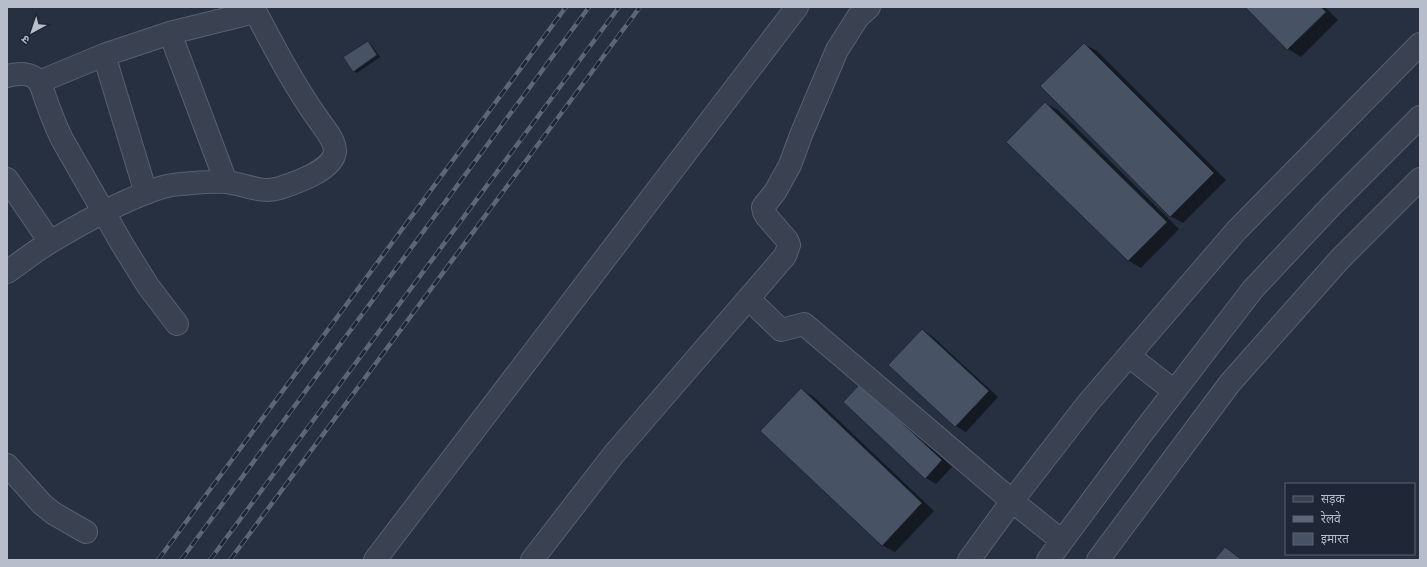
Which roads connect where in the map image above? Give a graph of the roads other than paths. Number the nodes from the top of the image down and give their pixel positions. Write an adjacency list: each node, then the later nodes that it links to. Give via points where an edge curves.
1 (797, 7): 25 (street)
2 (869, 7): 17 (street, via 858,17 837,50 790,165 763,207 767,217 789,245 785,256)
3 (254, 9): 4 (street); 12 (street, via 292,80 330,136 335,153 330,162 317,173 270,190)
4 (170, 33): 6 (street); 12 (street)
5 (1420, 44): 19 (street, via 1236,231)
6 (104, 55): 8 (street); 13 (street)
7 (7, 76): 8 (street, via 24,74)
8 (39, 82): 14 (street, via 55,125)
9 (1420, 117): 20 (street, via 1253,289)
10 (7, 179): 15 (street)
11 (1420, 179): 29 (street, via 1340,259 1230,383)
12 (226, 182): 13 (street, via 175,185)
13 (146, 193): 14 (street)
14 (103, 212): 15 (street); 18 (street, via 148,286)
15 (50, 242): 16 (street)
16 (7, 272)
17 (749, 299): 22 (street, via 781,330 804,324); 26 (street, via 614,454)
18 (178, 324)
19 (1129, 356): 20 (street); 22 (street, via 1088,403)
20 (1174, 391): 24 (street)
21 (7, 465): 23 (street, via 42,504)
22 (1012, 501): 24 (street); 27 (street)
23 (86, 532)
24 (1062, 541): 28 (street)
25 (375, 560)
26 (532, 560)
27 (969, 560)
28 (1048, 560)
29 (1098, 560)

